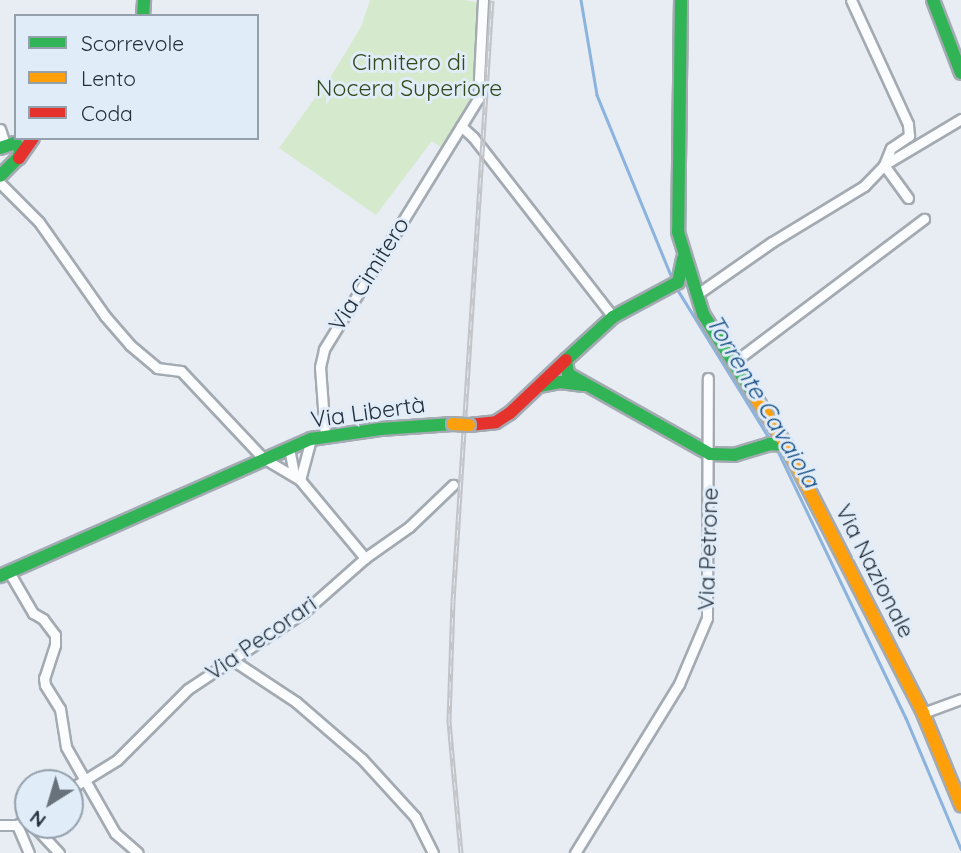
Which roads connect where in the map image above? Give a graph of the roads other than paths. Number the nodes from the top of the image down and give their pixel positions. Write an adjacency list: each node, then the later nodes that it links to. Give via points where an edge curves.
1 (483, 0): 9 (street, Via Cimitero, via 478,99)
2 (681, 0): 19 (main road, Via Nazionale, via 678,218)
3 (851, 0): 14 (street, via 911,131 891,148)
4 (933, 0): 7 (main road)
5 (943, 0): 6 (main road)
6 (961, 48)
7 (961, 73)
8 (961, 119): 14 (street)
9 (461, 126): 22 (street); 29 (street, Via Cimitero, via 324,349 320,367)
10 (0, 129): 12 (street)
11 (32, 140): 13 (main road)
12 (8, 143): 13 (main road, via 19,146)
13 (19, 158): 15 (main road)
14 (884, 165): 17 (street); 21 (street, via 864,186 772,242)
15 (0, 176)
16 (0, 183): 35 (street, via 39,222 130,345 157,368 181,371)
17 (908, 198)
18 (924, 219): 24 (street)
19 (683, 254): 20 (main road); 21 (main road, Via Nazionale)
20 (672, 285): 21 (main road); 22 (main road, Via Libertà)
21 (696, 296): 24 (main road, Via Nazionale)
22 (612, 317): 23 (main road, Via Libertà)
23 (566, 360): 26 (main road, Via Libertà); 27 (main road, via 568,374)
24 (734, 362): 28 (main road, Via Nazionale)
25 (708, 378): 34 (street, Via Petrone)
26 (539, 386): 27 (main road, via 560,382); 29 (main road, Via Libertà, bridge, via 496,422 421,424)
27 (589, 386): 34 (main road)
28 (772, 421): 31 (main road, Via Nazionale); 33 (main road, via 769,433)
29 (326, 435): 30 (main road, Via Libertà)
30 (312, 439): 32 (main road, Via Libertà); 36 (street)
31 (786, 445): 33 (main road); 42 (main road, Via Nazionale)
32 (289, 448): 35 (main road, Via Libertà); 36 (street)
33 (754, 449): 34 (main road)
34 (713, 455): 49 (street, Via Petrone, via 707,618 680,684)
35 (263, 458): 36 (street); 39 (main road, Via Libertà)
36 (299, 475): 38 (street)
37 (453, 485): 38 (street, Via Pecorari, via 408,527)
38 (365, 558): 40 (street, Via Pecorari, via 304,612)
39 (4, 574): 43 (street, via 55,635 45,685 60,709 66,747)
40 (231, 659): 43 (street, Via Pecorari, via 188,689 117,760); 48 (street, via 296,702 362,759 415,817)
41 (961, 699): 42 (street)
42 (923, 713): 44 (main road, Via Nazionale)
43 (85, 779): 47 (street, via 115,833)
44 (961, 804)
45 (46, 839): 46 (street)
46 (59, 853)
47 (138, 853)
48 (433, 853)
49 (575, 853)

